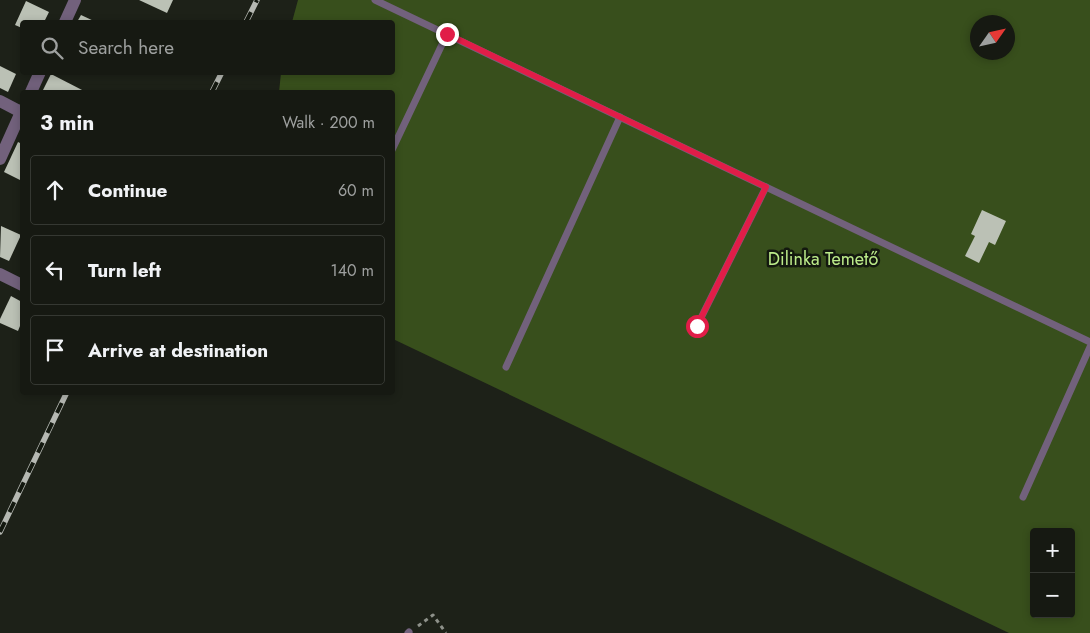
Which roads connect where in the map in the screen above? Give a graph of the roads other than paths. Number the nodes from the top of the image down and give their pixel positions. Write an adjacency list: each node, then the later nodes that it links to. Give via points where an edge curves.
1 (75, 0): 3 (street)
2 (375, 0): 4 (lane)
3 (65, 20)
4 (447, 34): 10 (lane); 11 (lane)
5 (39, 75): 6 (street)
6 (32, 90)
7 (0, 101): 8 (street)
8 (20, 110)
9 (20, 115): 12 (street)
10 (620, 117): 13 (lane); 19 (lane)
11 (395, 144)
12 (0, 158)
13 (766, 187): 16 (lane); 17 (lane)
14 (0, 274): 15 (street)
15 (20, 284)
16 (697, 326)
17 (1090, 342)
18 (1090, 347): 20 (lane)
19 (506, 367)
20 (1024, 497)

